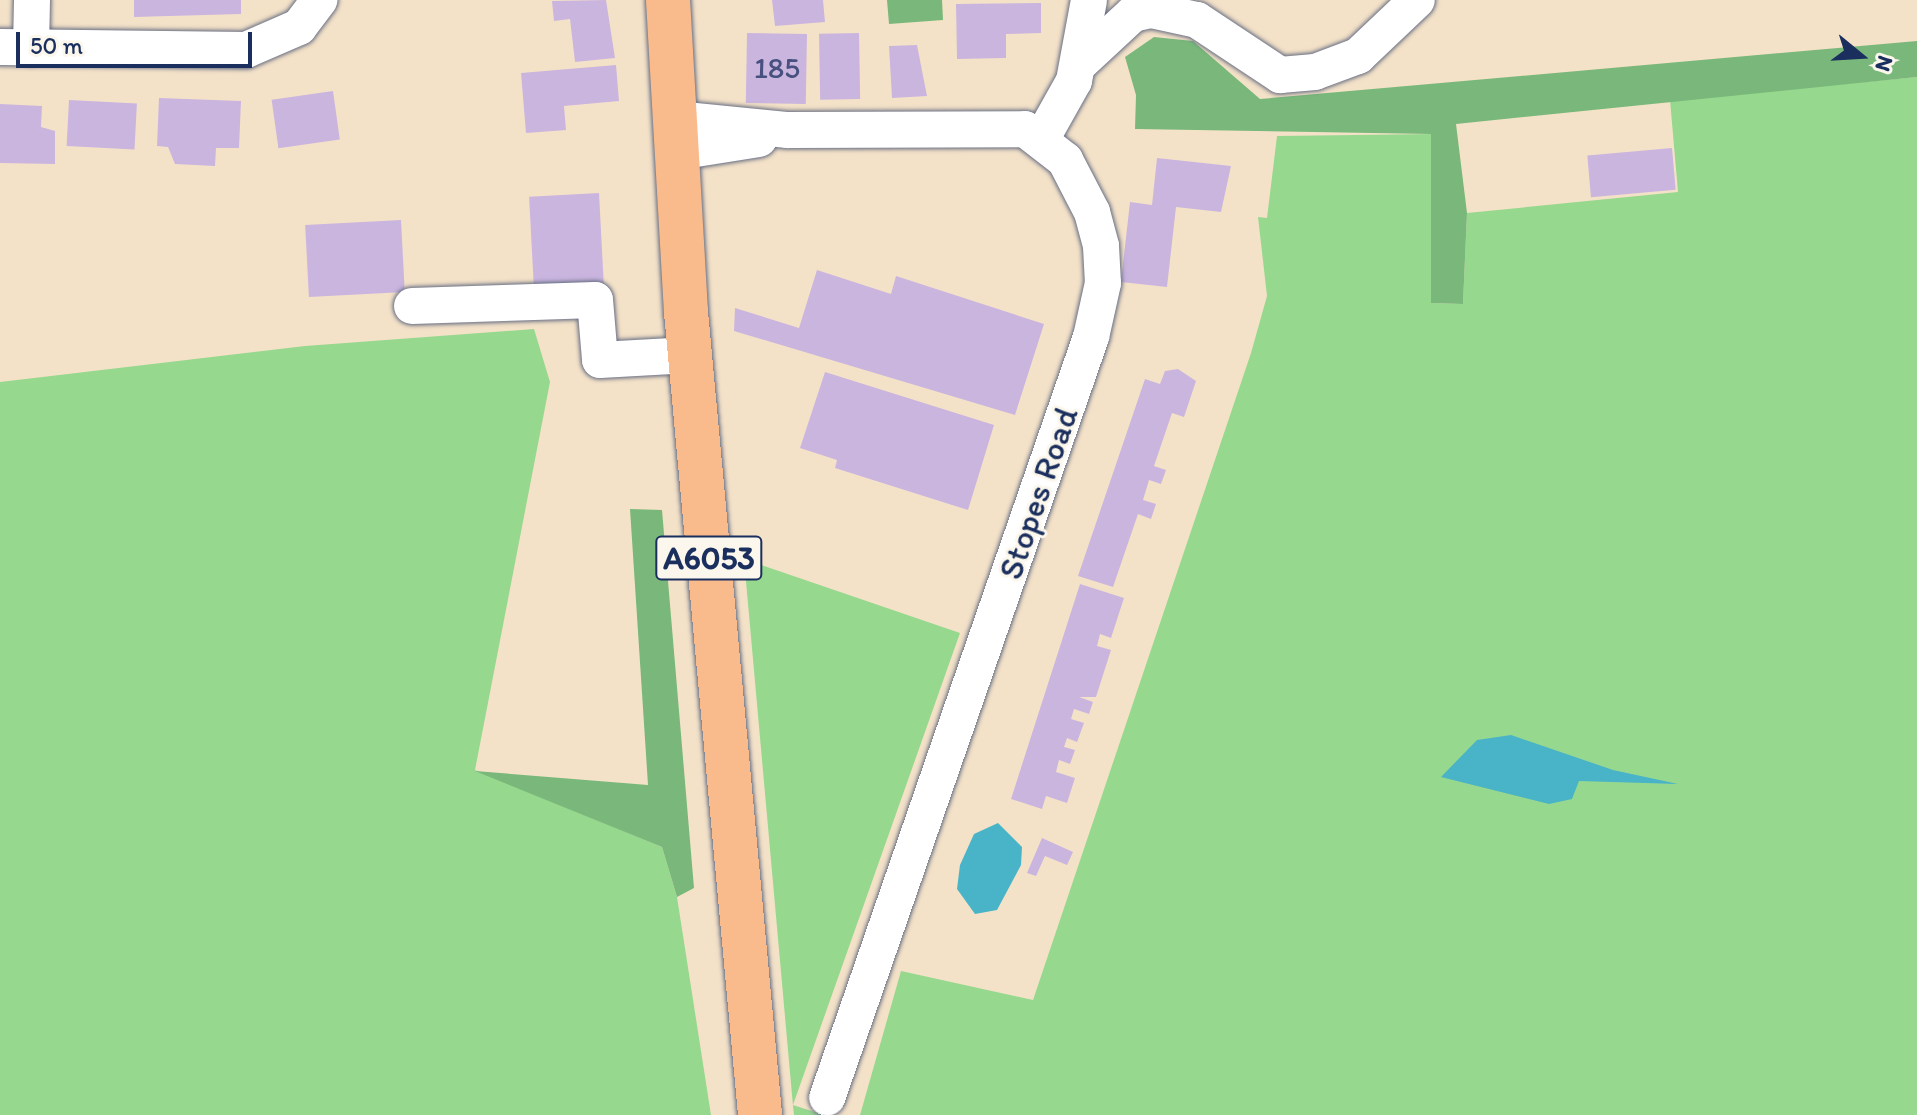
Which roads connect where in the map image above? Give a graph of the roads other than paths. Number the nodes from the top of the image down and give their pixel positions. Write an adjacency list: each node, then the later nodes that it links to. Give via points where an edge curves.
1 (32, 0): 6 (street)
2 (319, 0): 6 (street, via 299,27 246,50)
3 (668, 0): 8 (main road, A6053)
4 (1089, 0): 7 (street)
5 (1417, 0): 7 (street, via 1358,56 1315,72 1280,75 1197,20 1151,10 1133,14)
6 (15, 47)
7 (1080, 63): 9 (street)
8 (676, 135): 9 (street, Stopes Road, via 1006,124); 11 (main road, A6053)
9 (1042, 138): 12 (street, Stopes Road, via 1065,160 1095,223 1103,283 1091,337)
10 (412, 306): 11 (street, via 595,300 600,360)
11 (690, 355): 13 (main road, A6053)
12 (827, 1098)
13 (760, 1115)

